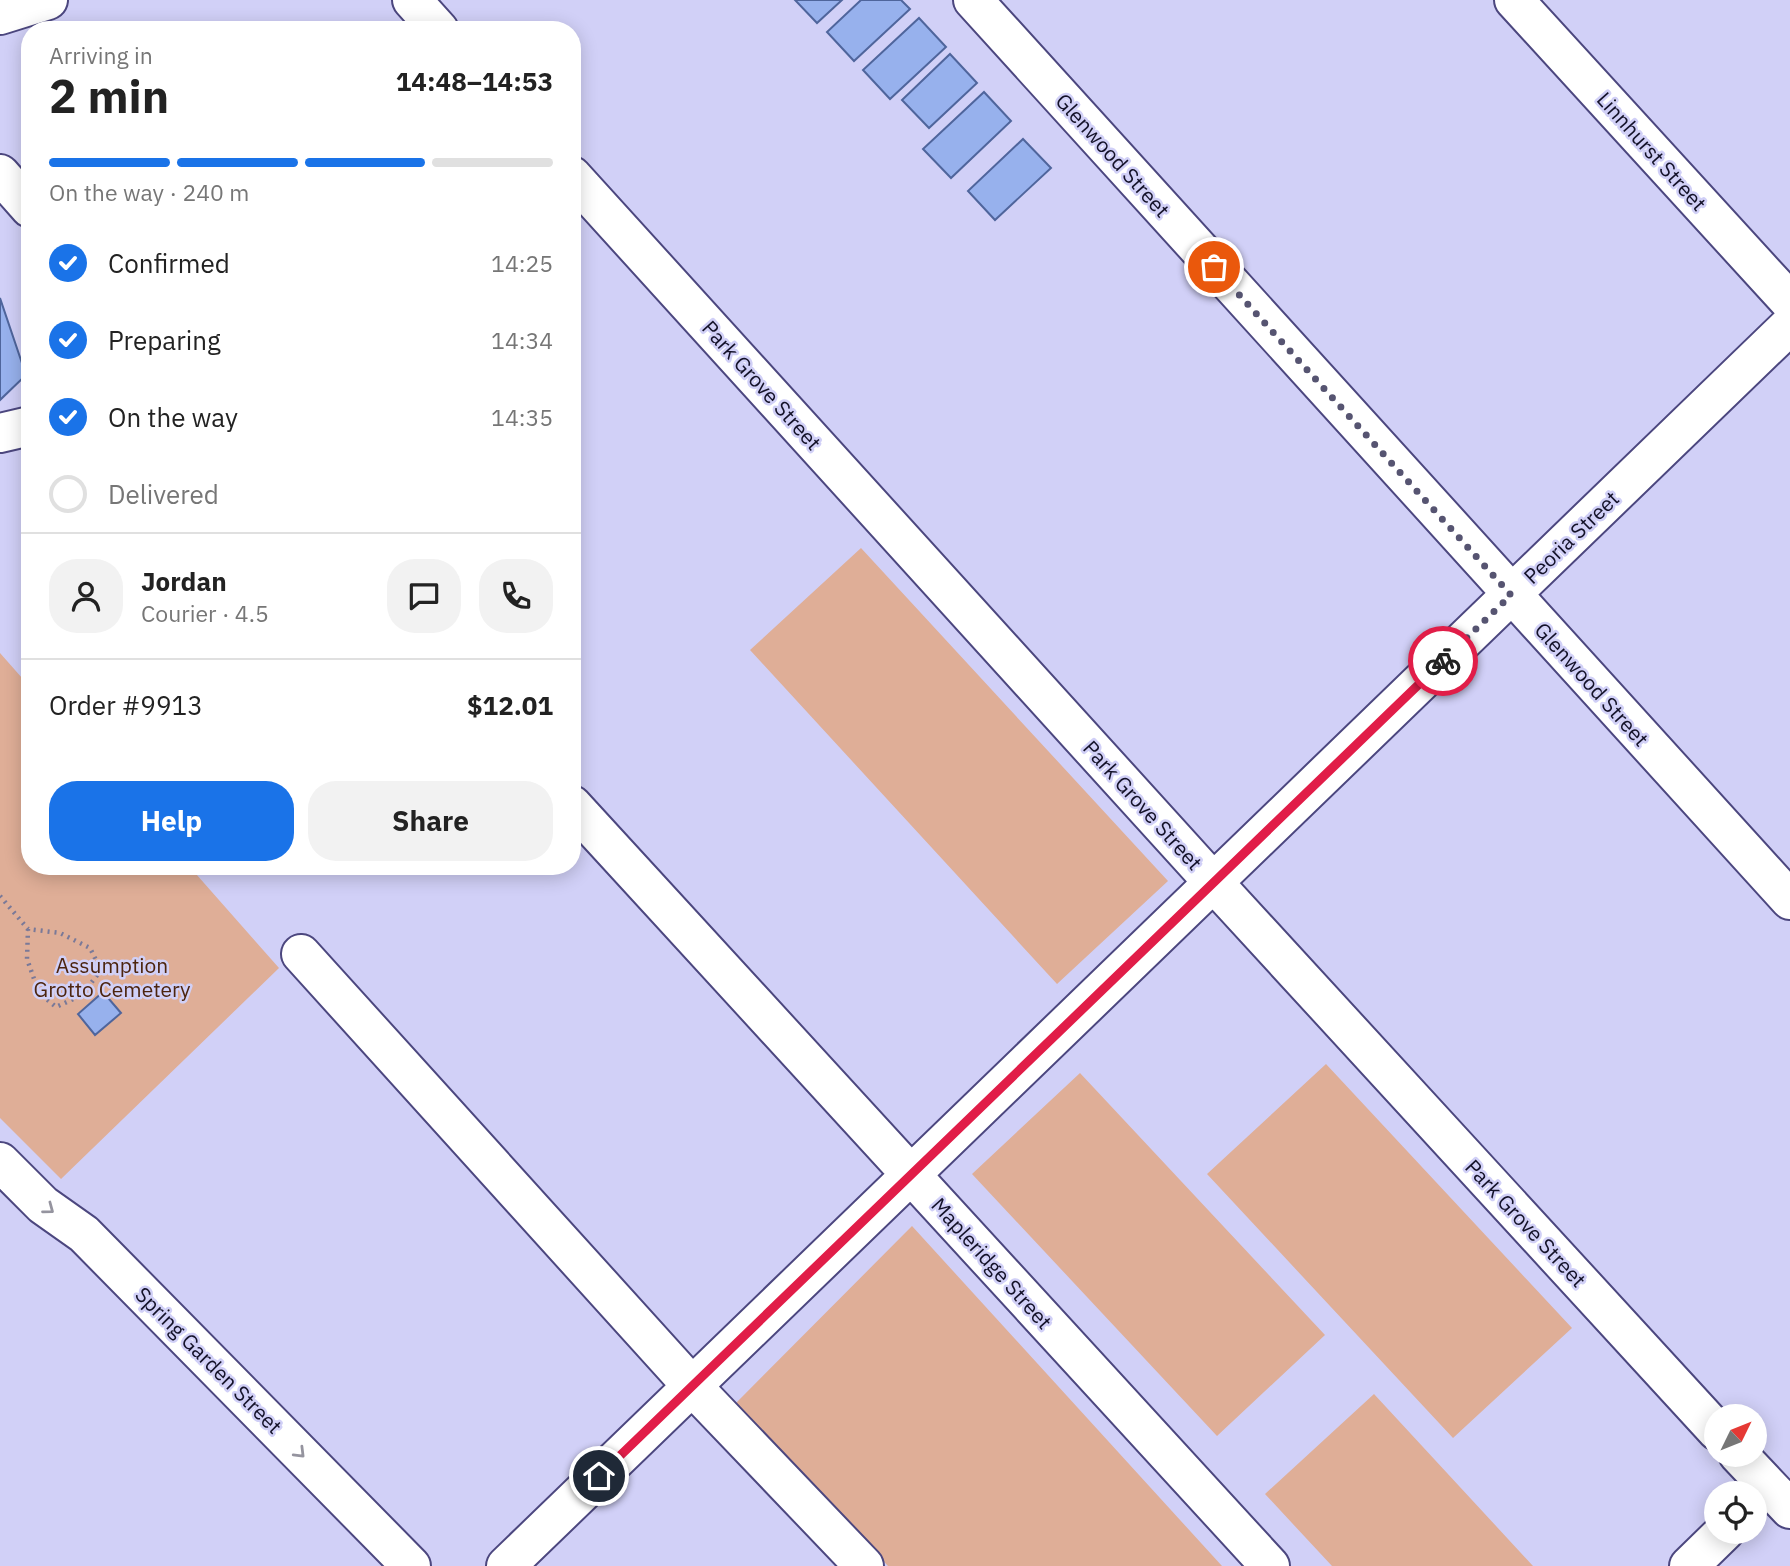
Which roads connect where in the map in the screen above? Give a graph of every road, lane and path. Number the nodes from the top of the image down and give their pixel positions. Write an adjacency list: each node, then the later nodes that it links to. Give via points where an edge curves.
1 (48, 0): 5 (street)
2 (412, 0): 6 (street)
3 (973, 0): 14 (street, Glenwood Street)
4 (1514, 0): 10 (street, Linnhurst Street)
5 (0, 15)
6 (431, 21)
7 (0, 174): 9 (street)
8 (581, 186): 16 (street, Park Grove Street)
9 (21, 198)
10 (1790, 302)
11 (1790, 325): 14 (street, Peoria Street)
12 (21, 428): 13 (street)
13 (0, 433)
14 (1511, 595): 16 (street, Peoria Street); 18 (street, Glenwood Street)
15 (581, 815): 22 (street, Mapleridge Street)
16 (1213, 883): 22 (street, Peoria Street); 24 (street, Park Grove Street)
17 (0, 896): 19 (path)
18 (1790, 900)
19 (28, 929): 19 (path, via 27,959 39,993 56,1007 82,995 101,970 90,948 60,933)
20 (301, 954): 23 (street)
21 (0, 1162): 28 (street, Spring Garden Street, one-way to 28, via 43,1205 84,1234)
22 (911, 1174): 23 (street, Peoria Street); 31 (street, Mapleridge Street)
23 (692, 1386): 29 (street, Peoria Street); 30 (street)
24 (1704, 1417)
25 (1751, 1467): 26 (street)
26 (1776, 1492)
27 (1712, 1544): 32 (street)
28 (411, 1566)
29 (506, 1566)
30 (864, 1566)
31 (1270, 1566)
32 (1689, 1566)

